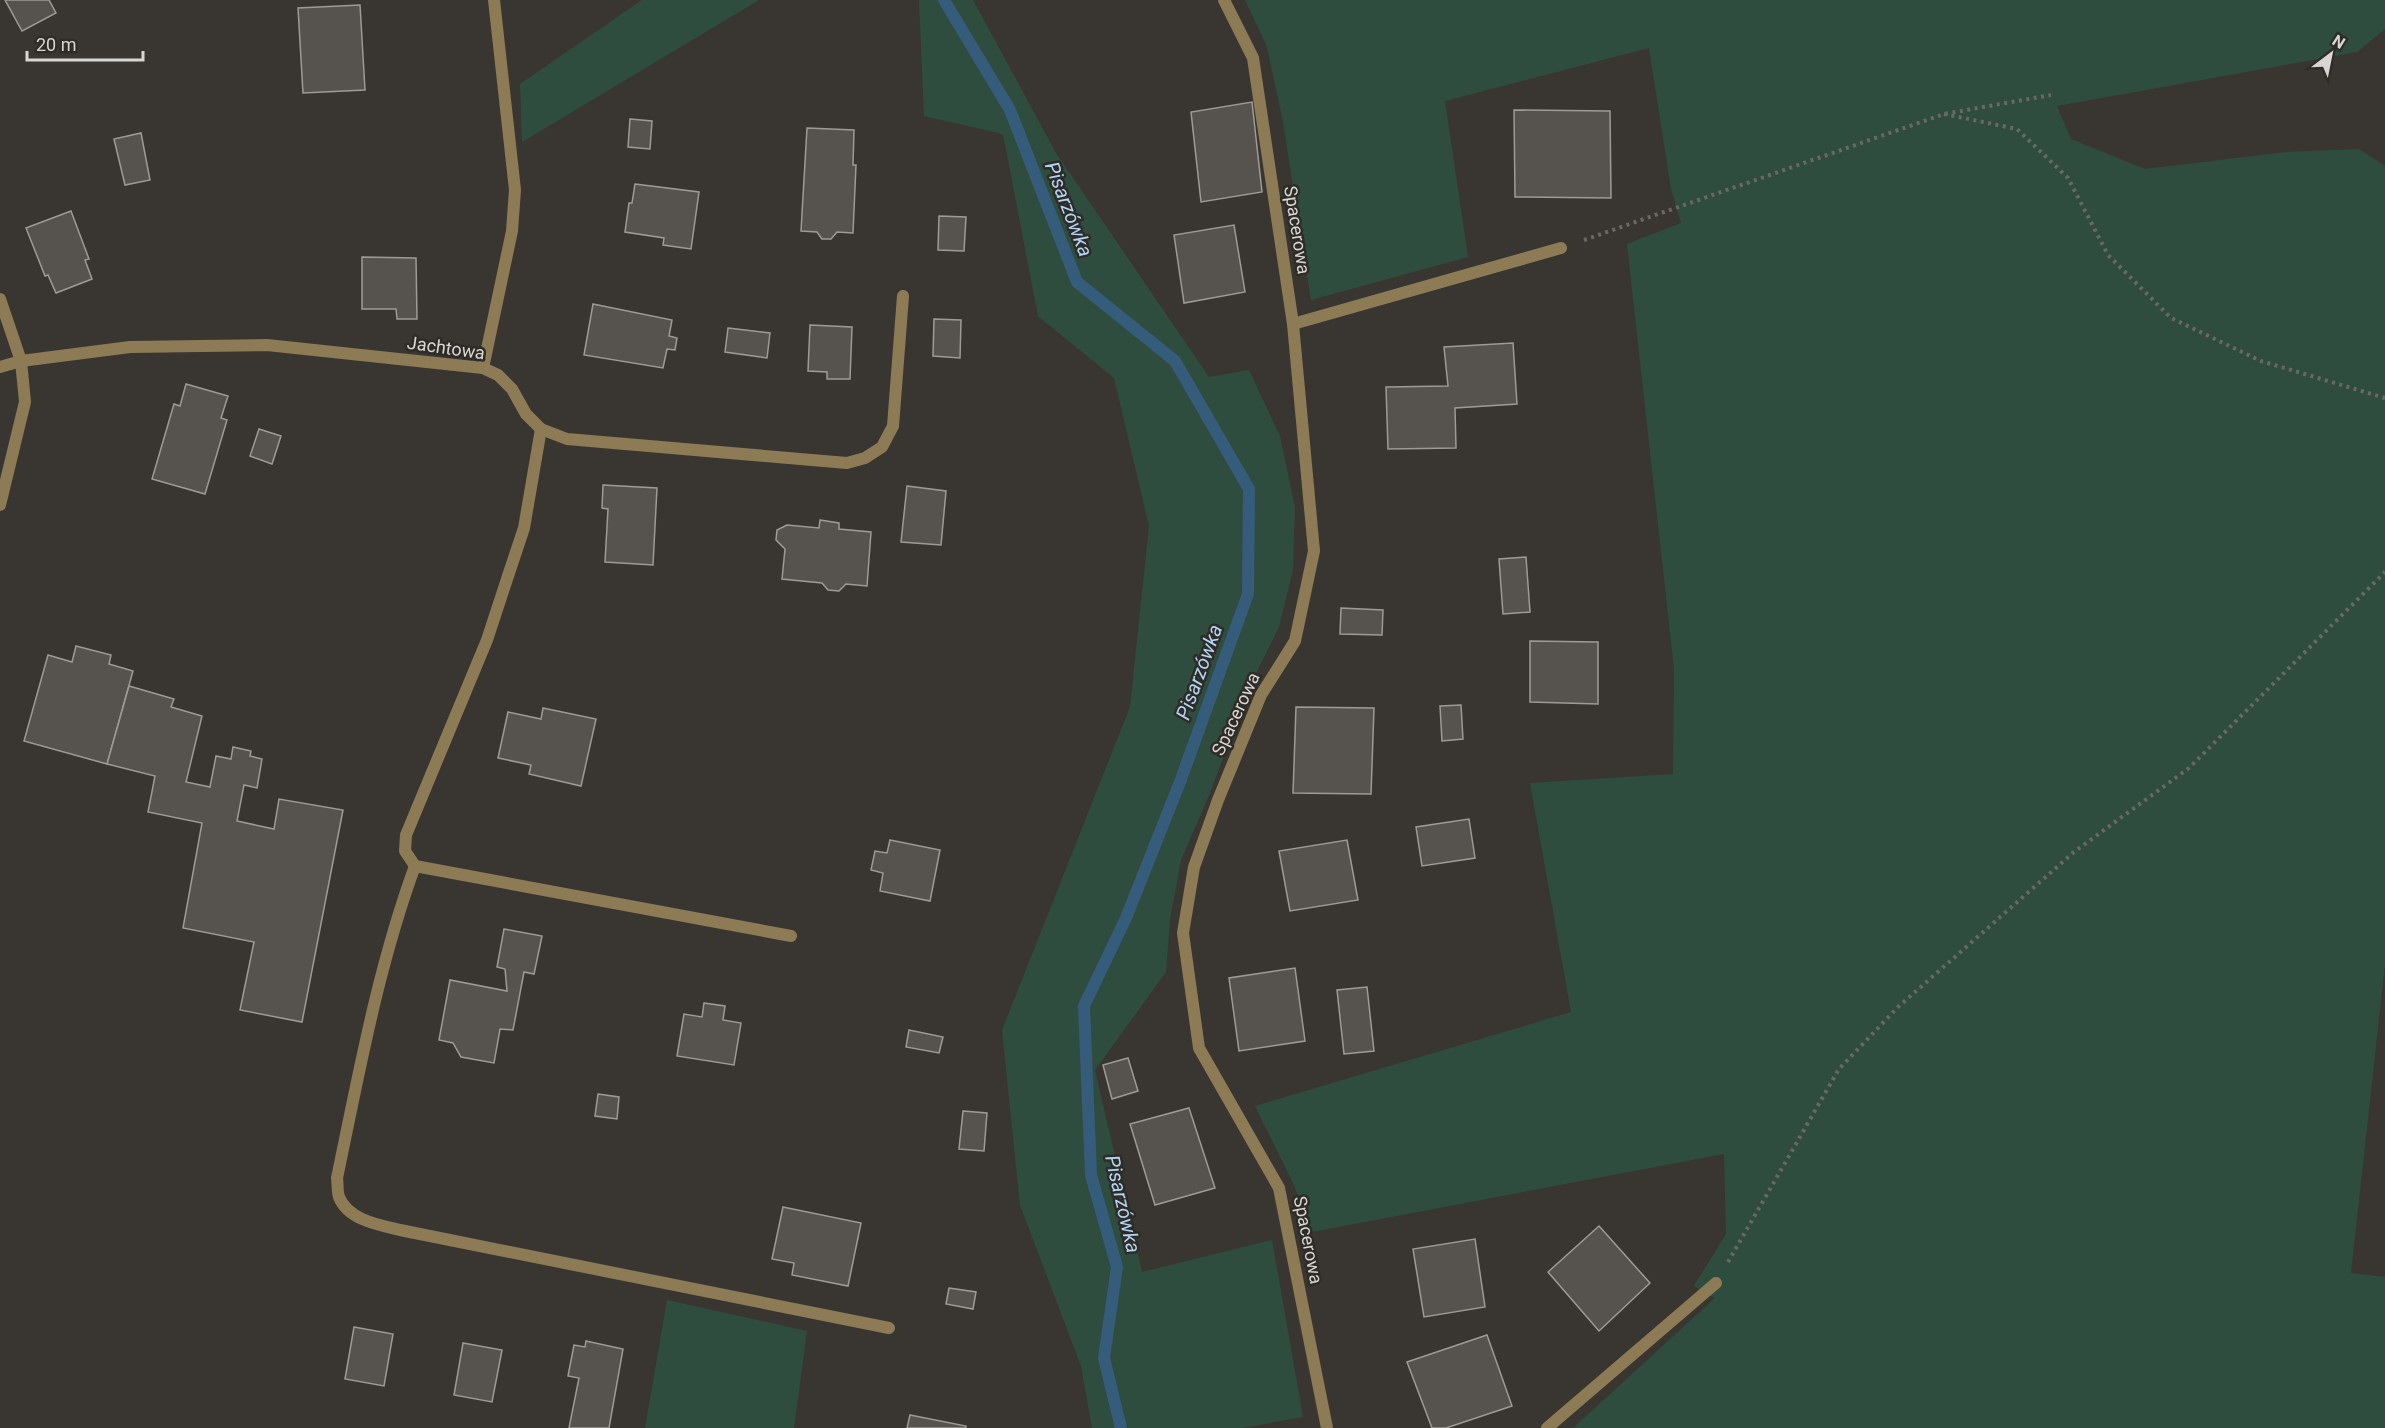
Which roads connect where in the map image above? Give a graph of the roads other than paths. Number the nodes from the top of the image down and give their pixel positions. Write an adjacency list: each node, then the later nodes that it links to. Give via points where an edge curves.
1 (494, 0): 9 (street, via 515,190 512,231)
2 (1224, 0): 6 (street, Spacerowa, via 1252,58)
3 (1561, 248): 6 (street)
4 (903, 296): 10 (street, Jachtowa, via 893,426 882,447 865,458 847,463 723,453 567,439)
5 (0, 299): 7 (street)
6 (1293, 324): 16 (street, Spacerowa, via 1314,551 1307,592 1295,641 1261,695 1218,800 1194,867 1183,933 1199,1048 1279,1188)
7 (21, 361): 8 (street, Jachtowa); 9 (street, Jachtowa, via 130,347 267,345); 11 (street, via 25,402)
8 (0, 367)
9 (483, 368): 10 (street, Jachtowa, via 498,375 512,389 526,414)
10 (541, 429): 12 (street, via 524,528 505,587 406,835 405,851)
11 (0, 505)
12 (415, 866): 13 (street); 15 (street, via 368,1030 337,1178 340,1198 355,1215 400,1230)
13 (791, 936)
14 (1716, 1283): 17 (street)
15 (889, 1328)
16 (1327, 1428)
17 (1547, 1428)

